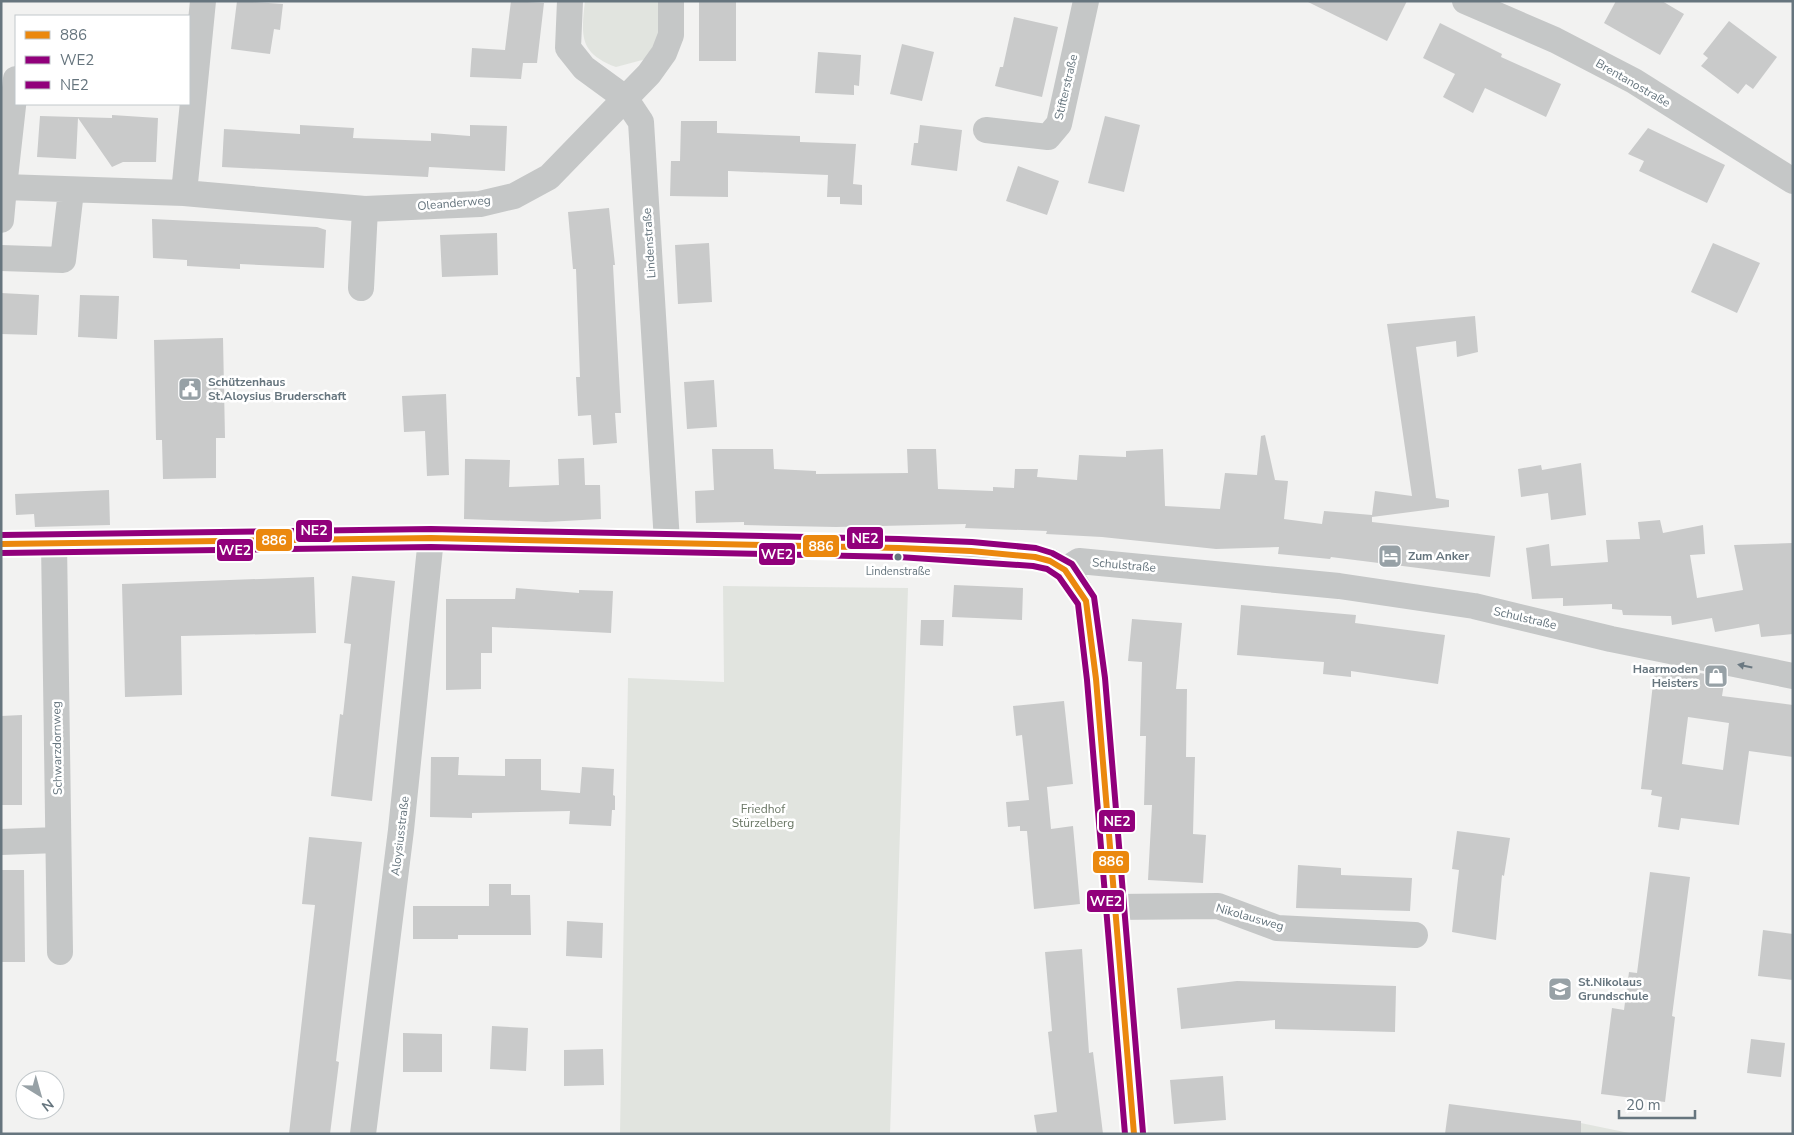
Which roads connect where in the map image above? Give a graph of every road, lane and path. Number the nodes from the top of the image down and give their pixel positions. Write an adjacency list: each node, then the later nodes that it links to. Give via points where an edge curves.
1 (203, 1): 12 (street)
2 (570, 1): 7 (street, Lindenstraße, via 568,48 584,68)
3 (671, 1): 7 (street, via 672,35 664,53)
4 (1086, 1): 8 (street, Stifterstraße, via 1058,124 1048,138)
5 (1465, 1): 9 (street, Brentanostraße, via 1555,40 1634,81)
6 (15, 88): 10 (street)
7 (625, 98): 13 (street, Oleanderweg, via 549,177 514,196 480,204); 18 (street, Lindenstraße, via 641,122)
8 (986, 130)
9 (1793, 181)
10 (4, 188): 11 (street, Oleanderweg); 14 (street)
11 (71, 191): 12 (street, Oleanderweg); 15 (street, via 63,260)
12 (184, 193): 13 (street, Oleanderweg)
13 (365, 209): 16 (street)
14 (1, 220)
15 (1, 258)
16 (361, 288)
17 (431, 538): 18 (street); 19 (street); 28 (street, Aloysiusstraße, via 401,830)
18 (667, 542): 21 (street, via 971,551 1035,557)
19 (54, 543): 20 (street); 23 (street, Schwarzdornweg)
20 (1, 544)
21 (1065, 570): 22 (street, Schulstraße, one-way to 21, via 1611,639 1474,606 1339,586 1079,561); 25 (street, via 1086,601 1096,679)
22 (1793, 676)
23 (58, 840): 24 (street); 27 (street, Schwarzdornweg)
24 (1, 842)
25 (1114, 907): 26 (street, Nikolausweg, via 1218,906 1277,928); 29 (street)
26 (1415, 935)
27 (60, 952)
28 (363, 1134)
29 (1134, 1134)

